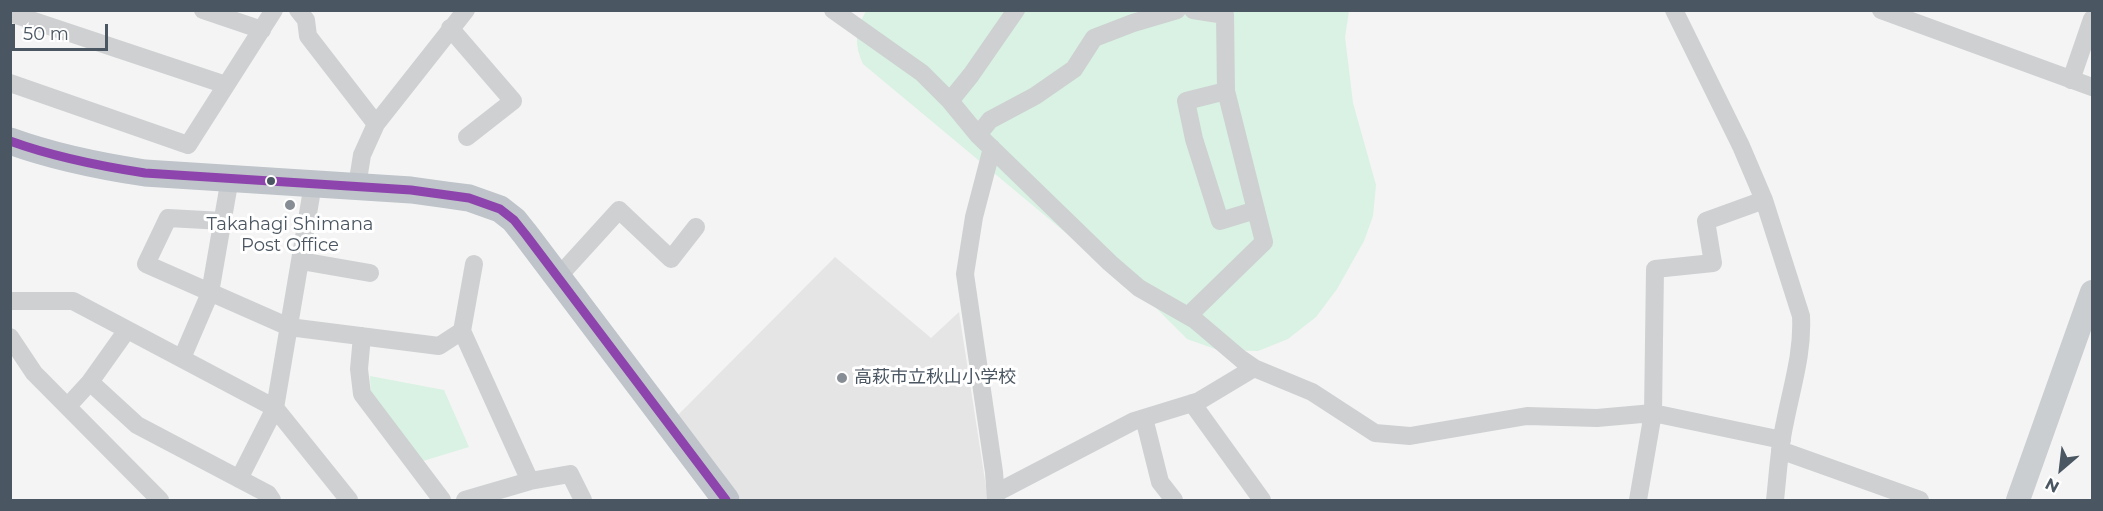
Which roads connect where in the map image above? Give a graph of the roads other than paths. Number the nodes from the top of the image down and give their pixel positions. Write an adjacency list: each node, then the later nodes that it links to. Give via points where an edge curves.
1 (203, 10): 14 (street)
2 (274, 10): 14 (street)
3 (466, 10): 13 (street)
4 (833, 10): 20 (street, via 912,65)
5 (1016, 10): 20 (street)
6 (1177, 10): 22 (street, via 1094,38 1074,69 990,120)
7 (1193, 10): 19 (street, via 1225,15)
8 (1674, 10): 29 (street)
9 (1881, 10): 15 (street)
10 (10, 13): 17 (street)
11 (306, 14): 21 (street, via 308,36)
12 (2092, 19): 15 (street)
13 (450, 28): 21 (street); 23 (street, via 513,101)
14 (262, 30): 17 (street)
15 (2071, 80): 18 (street)
16 (10, 83): 17 (street, via 188,145)
17 (226, 85)
18 (2092, 87)
19 (1226, 91): 30 (street); 30 (street, via 1186,101 1194,139 1220,220)
20 (950, 101): 22 (street)
21 (376, 124): 28 (street, via 362,155)
22 (978, 135): 25 (street)
23 (467, 137)
24 (10, 141): 26 (highway, via 110,168)
25 (992, 148): 40 (street, via 1139,288); 58 (street, via 974,217 965,274)
26 (230, 178): 27 (highway); 31 (street)
27 (313, 184): 28 (highway); 33 (street)
28 (357, 186): 36 (highway, via 469,198 500,209 514,220)
29 (1764, 200): 52 (street, via 1706,221 1713,263 1655,269); 54 (street, via 1801,316 1800,358)
30 (1256, 210): 40 (street, via 1264,242)
31 (223, 221): 38 (street); 38 (street, via 168,218 146,264)
32 (695, 226): 36 (street, via 671,259 619,210)
33 (301, 261): 35 (street); 41 (street)
34 (474, 264): 43 (street)
35 (370, 273)
36 (558, 277): 65 (highway)
37 (2092, 292): 71 (main road)
38 (210, 293): 41 (street); 46 (street)
39 (10, 301): 42 (street, via 73,301)
40 (1188, 316): 47 (street)
41 (289, 327): 44 (street); 51 (street)
42 (127, 330): 46 (street); 48 (street)
43 (462, 331): 44 (street, via 439,346); 56 (street)
44 (362, 336): 62 (street, via 362,394)
45 (10, 337): 50 (street, via 34,373)
46 (182, 358): 51 (street)
47 (1254, 368): 49 (street); 52 (street, via 1312,392 1375,434 1410,436 1527,416 1597,418)
48 (90, 382): 50 (street); 55 (street, via 137,425)
49 (1192, 403): 53 (street); 67 (street)
50 (68, 406): 59 (street)
51 (275, 408): 55 (street); 61 (street)
52 (1653, 413): 54 (street); 68 (street)
53 (1144, 418): 58 (street); 66 (street, via 1160,482)
54 (1781, 445): 69 (street); 70 (street)
55 (239, 479): 60 (street, via 268,494)
56 (530, 481): 57 (street); 64 (street, via 570,474)
57 (499, 496): 63 (street)
58 (996, 497)
59 (160, 501)
60 (272, 501)
61 (349, 501)
62 (442, 501)
63 (465, 501)
64 (583, 501)
65 (726, 501)
66 (1174, 501)
67 (1262, 501)
68 (1638, 501)
69 (1775, 501)
70 (1920, 501)
71 (2018, 501)

